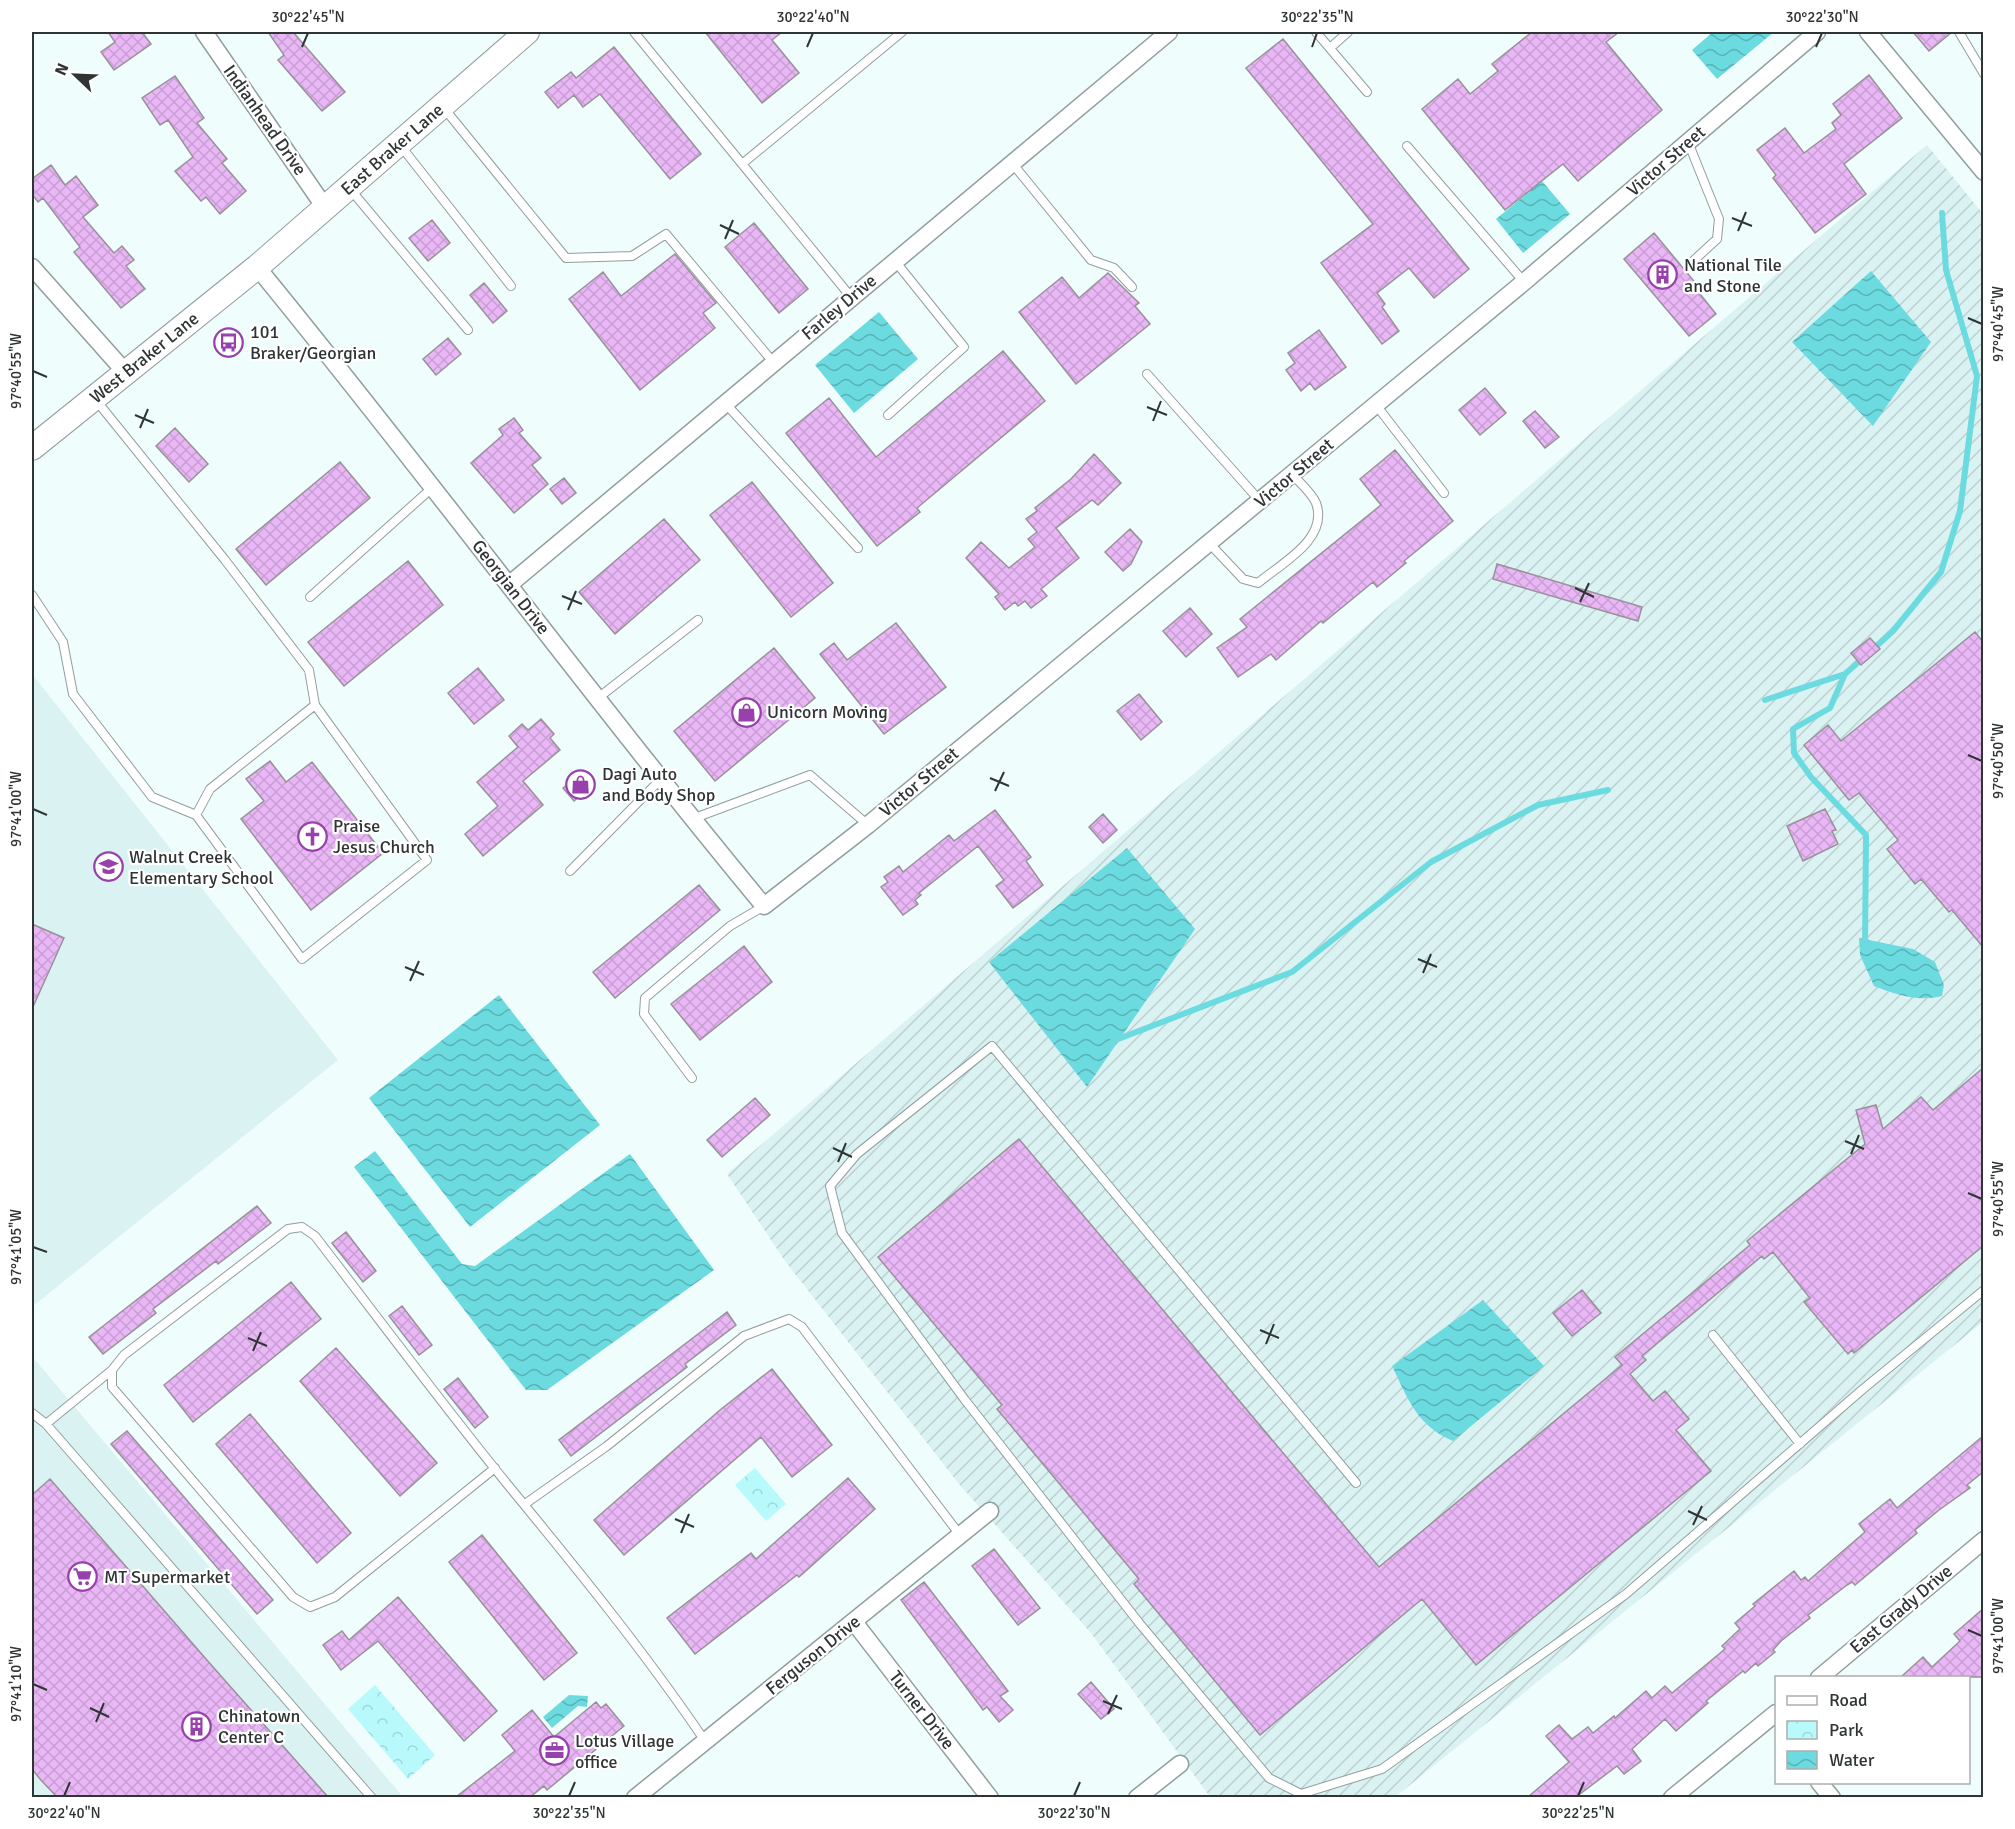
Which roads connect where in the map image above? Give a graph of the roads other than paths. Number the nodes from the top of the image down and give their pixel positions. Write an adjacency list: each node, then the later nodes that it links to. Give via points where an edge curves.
1 (204, 32): 22 (street, Indianhead Drive)
2 (527, 32): 14 (main road, East Braker Lane)
3 (633, 32): 19 (lane)
4 (903, 32): 19 (lane)
5 (1169, 32): 18 (street, Farley Drive)
6 (1316, 32): 11 (lane)
7 (1348, 32): 11 (lane)
8 (1817, 32): 15 (street, Victor Street)
9 (1868, 32): 20 (street)
10 (1959, 32): 12 (lane)
11 (1330, 48): 13 (lane)
12 (1983, 74)
13 (1367, 92)
14 (442, 107): 16 (main road, East Braker Lane); 32 (lane, via 566,258 632,256 666,234)
15 (1688, 142): 24 (lane, via 1719,219 1717,239); 27 (street, Victor Street)
16 (399, 145): 21 (main road, East Braker Lane); 28 (lane)
17 (1407, 146): 27 (lane)
18 (1012, 163): 23 (street, Farley Drive); 29 (lane, via 1091,260 1114,268)
19 (742, 164): 30 (lane)
20 (1983, 172)
21 (350, 189): 22 (main road, East Braker Lane); 31 (lane)
22 (326, 209): 26 (main road, East Braker Lane)
23 (894, 261): 30 (street, Farley Drive); 38 (lane, via 964,347)
24 (1692, 262)
25 (32, 267): 33 (street)
26 (258, 267): 33 (main road, West Braker Lane); 41 (street, Georgian Drive)
27 (1524, 282): 37 (street, Victor Street)
28 (511, 286)
29 (1132, 287)
30 (851, 297): 32 (street, Farley Drive)
31 (468, 330)
32 (773, 362): 36 (street, Farley Drive)
33 (127, 374): 35 (main road, West Braker Lane)
34 (1147, 374): 43 (lane)
35 (95, 399): 39 (main road, West Braker Lane); 51 (lane, via 309,670)
36 (725, 402): 45 (lane); 46 (street, Farley Drive)
37 (1376, 405): 40 (street, Victor Street); 42 (lane)
38 (888, 415)
39 (32, 448)
40 (1292, 474): 43 (street, Victor Street); 44 (lane, via 1316,501 1319,522 1312,538 1258,583 1243,579)
41 (432, 488): 46 (street, Georgian Drive); 48 (lane)
42 (1444, 493)
43 (1260, 501): 44 (street, Victor Street)
44 (1209, 543): 55 (street, Victor Street)
45 (858, 548)
46 (510, 584): 50 (street, Georgian Drive)
47 (32, 595): 53 (lane, via 63,642 73,694 152,797)
48 (310, 597)
49 (698, 620): 50 (lane)
50 (598, 698): 52 (street, Georgian Drive)
51 (315, 705): 53 (lane, via 210,789); 53 (lane, via 427,860 302,958)
52 (660, 780): 54 (street, Georgian Drive); 56 (lane)
53 (196, 815)
54 (692, 819): 55 (lane, via 810,776); 57 (street, Georgian Drive)
55 (868, 825): 57 (street, Victor Street)
56 (570, 871)
57 (764, 906): 58 (lane, via 730,926 645,998 644,1014)
58 (692, 1078)
59 (1983, 1290): 64 (lane)
60 (1713, 1335): 64 (lane)
61 (112, 1370): 63 (lane); 65 (lane, via 112,1387 294,1597 310,1606 334,1597); 65 (lane, via 124,1355 186,1305 288,1229 302,1227 315,1236)
62 (32, 1413): 63 (lane)
63 (46, 1424): 77 (lane)
64 (1800, 1444): 66 (lane, via 1626,1594 1382,1769 1300,1794 1269,1778 1140,1624 965,1400 842,1233 830,1186 857,1154 992,1046)
65 (495, 1468): 67 (lane)
66 (1356, 1483)
67 (525, 1504): 69 (lane, via 607,1446 744,1336 789,1319 802,1327); 74 (lane, via 654,1666)
68 (990, 1511): 69 (street, Ferguson Drive)
69 (960, 1535): 71 (street, Ferguson Drive)
70 (1983, 1540): 72 (street, East Grady Drive)
71 (854, 1622): 74 (street, Ferguson Drive); 79 (street, Turner Drive)
72 (1820, 1676)
73 (1773, 1722): 81 (street)
74 (705, 1741): 78 (street, Ferguson Drive)
75 (1180, 1764): 80 (street)
76 (1821, 1784): 82 (street)
77 (372, 1797)
78 (635, 1797)
79 (990, 1797)
80 (1137, 1797)
81 (1672, 1797)
82 (1832, 1797)

